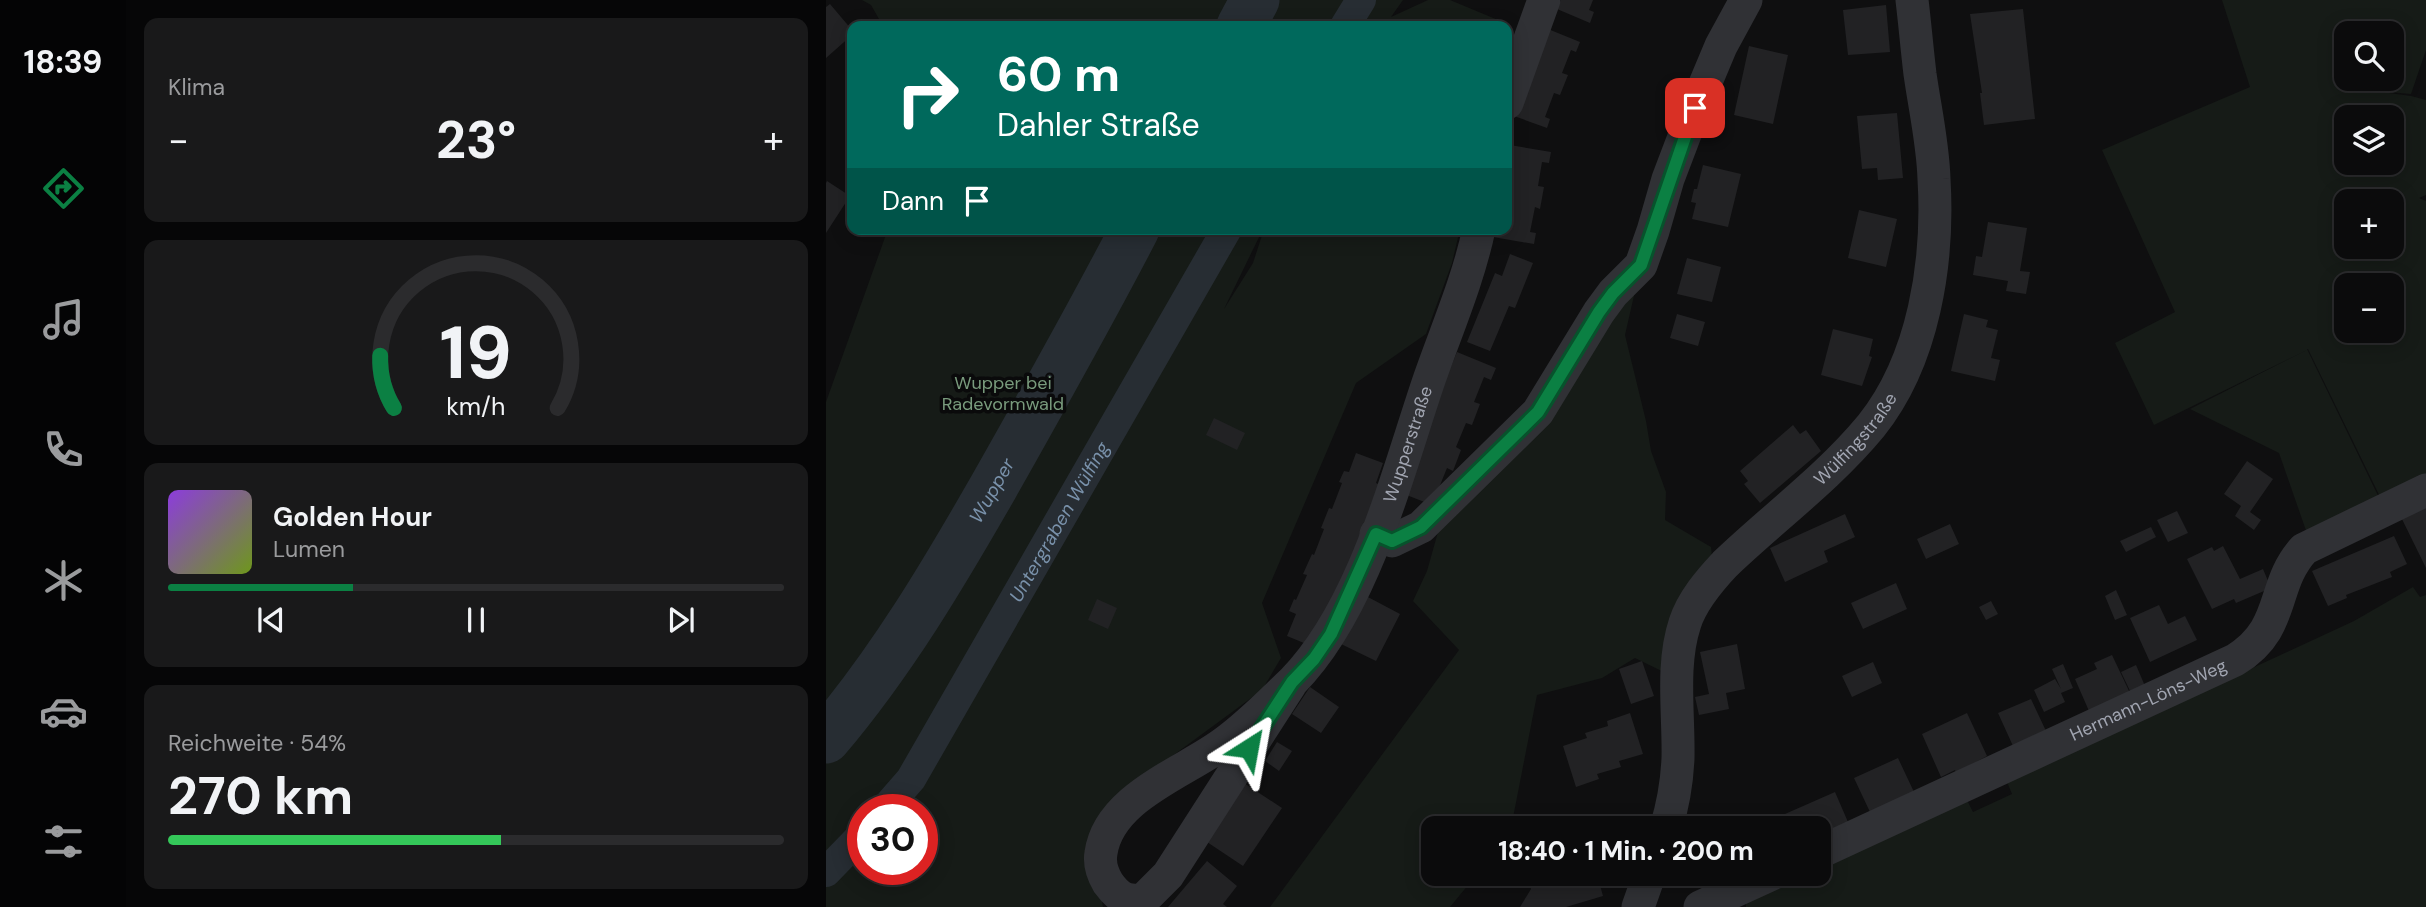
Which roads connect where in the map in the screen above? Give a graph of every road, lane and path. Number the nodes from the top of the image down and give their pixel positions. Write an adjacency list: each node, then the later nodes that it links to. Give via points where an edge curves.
1 (1544, 0): 4 (street)
2 (1746, 0): 7 (street, via 1695,108 1641,265 1599,312 1538,412 1421,527 1392,541)
3 (1912, 0): 9 (street, Wülfingstraße, via 1935,200 1928,285 1915,345 1884,406 1857,442 1714,576 1691,610 1679,656 1678,761)
4 (1512, 89)
5 (1477, 235): 7 (street, Wupperstraße)
6 (2426, 490): 10 (street, Hermann-Löns-Weg, via 2304,549 2291,566 2271,623 2257,643 2235,660)
7 (1376, 534): 8 (street, Wupperstraße, via 1331,634)
8 (1292, 682): 8 (street, Wupperstraße, via 1225,742 1139,797 1113,821 1102,843 1101,868 1123,900 1143,900 1168,875)
9 (1670, 816)
10 (1831, 847)
11 (1645, 886): 13 (street)
12 (1746, 886): 14 (street)
13 (1638, 907)
14 (1700, 907)

